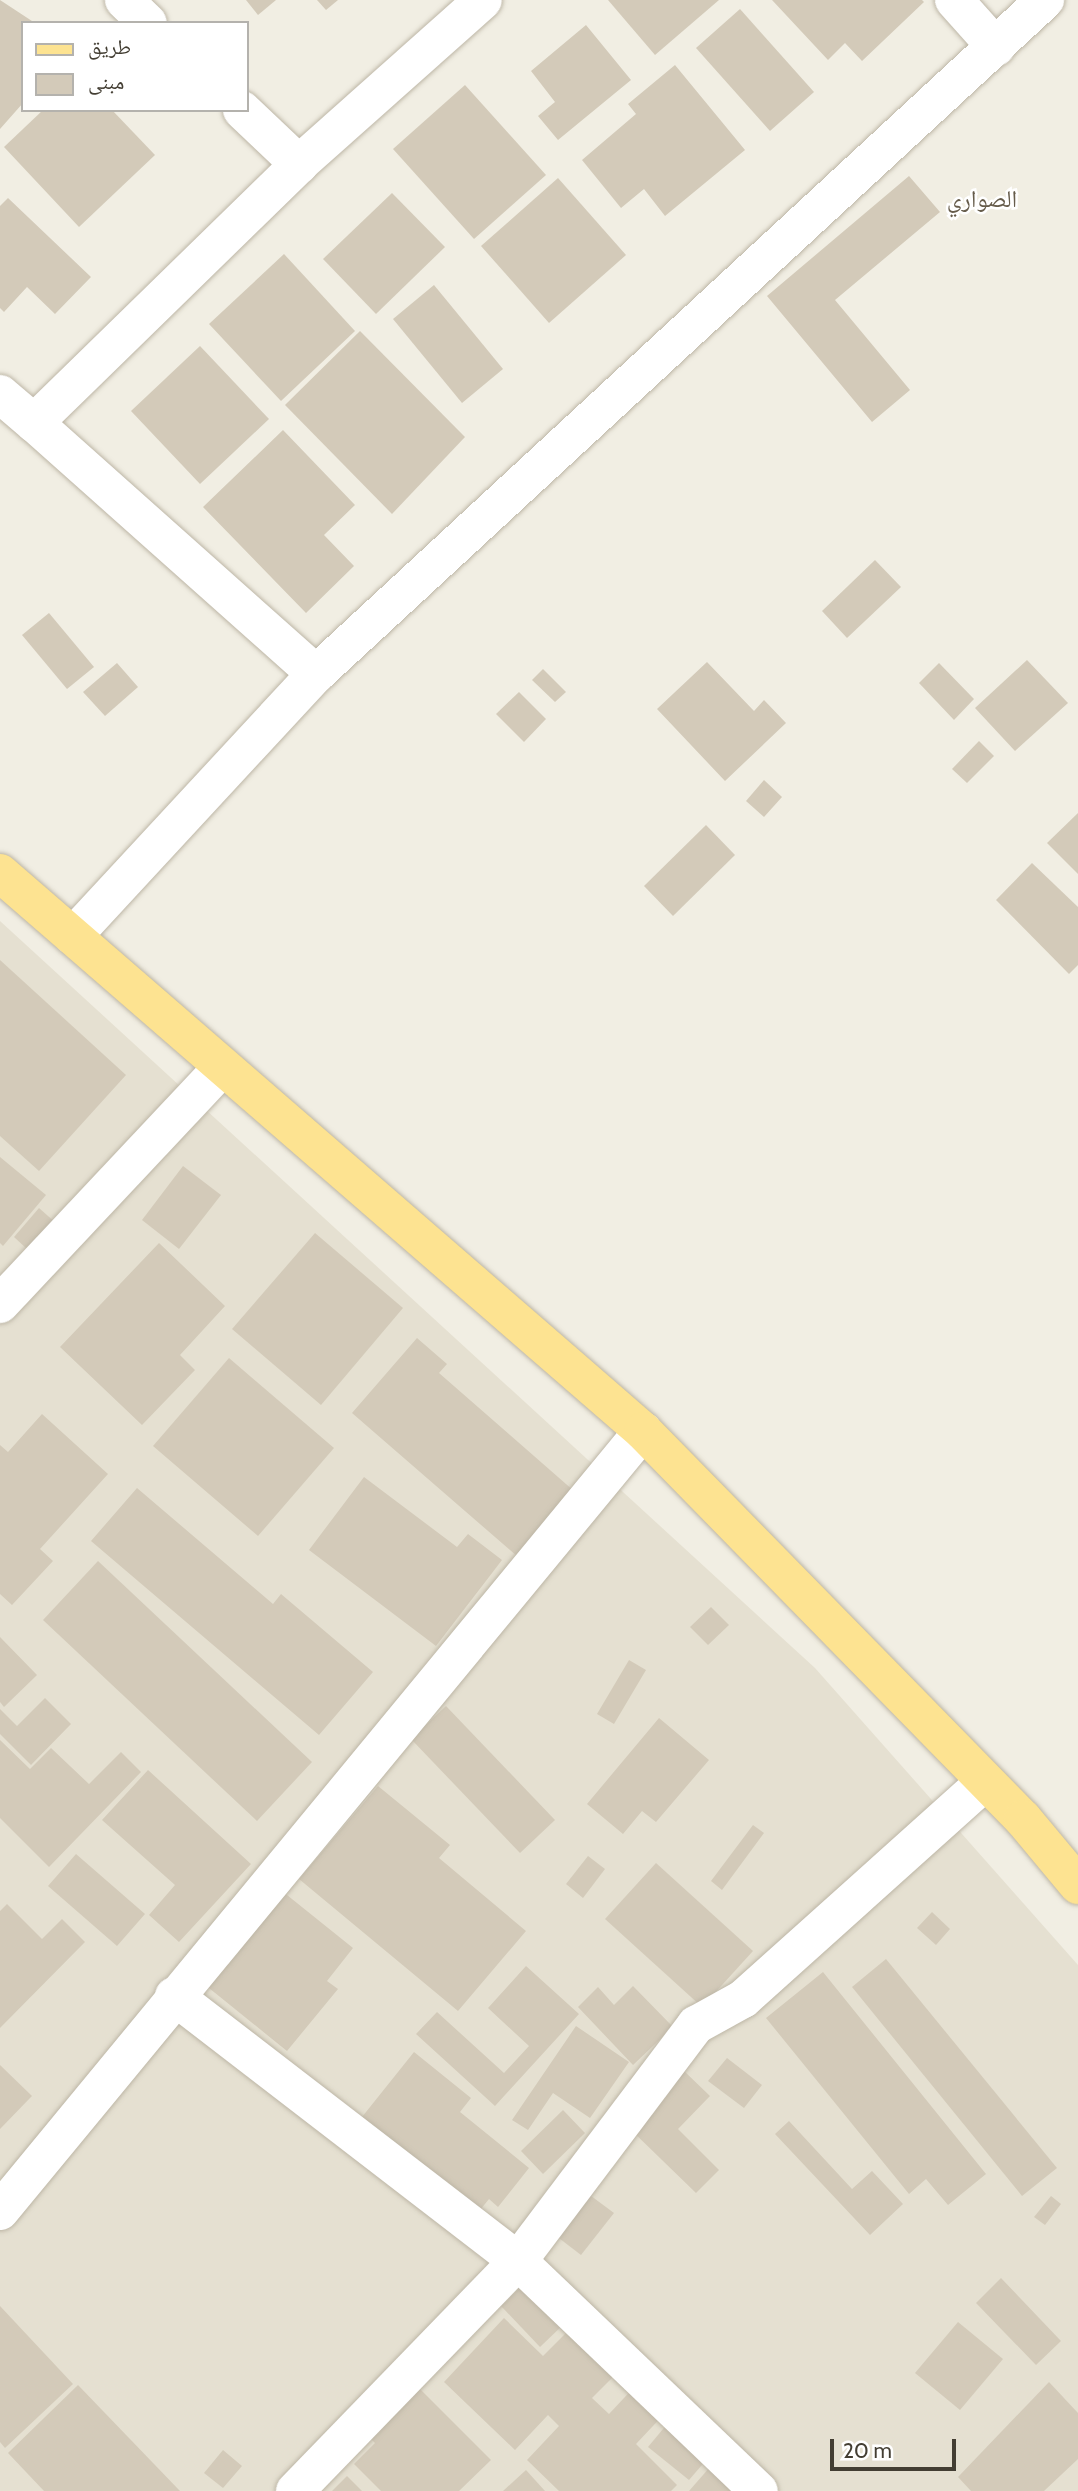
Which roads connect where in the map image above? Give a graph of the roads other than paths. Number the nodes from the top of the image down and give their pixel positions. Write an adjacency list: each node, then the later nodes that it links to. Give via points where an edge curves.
1 (124, 0): 5 (street)
2 (483, 0): 8 (street)
3 (954, 0): 6 (street)
4 (1045, 0): 6 (street)
5 (146, 21)
6 (996, 47): 11 (street)
7 (244, 112): 8 (street)
8 (299, 164): 10 (street)
9 (0, 394): 10 (street)
10 (34, 423): 11 (street)
11 (316, 674): 13 (street)
12 (2, 877): 13 (main road)
13 (73, 936): 14 (main road)
14 (222, 1068): 15 (street); 16 (main road)
15 (0, 1304)
16 (643, 1431): 17 (main road); 19 (street)
17 (983, 1784): 18 (main road); 21 (street, via 743,1999 696,2025)
18 (1078, 1885)
19 (174, 1996): 20 (street); 21 (street)
20 (0, 2211)
21 (518, 2261): 22 (street); 23 (street)
22 (295, 2491)
23 (759, 2491)

